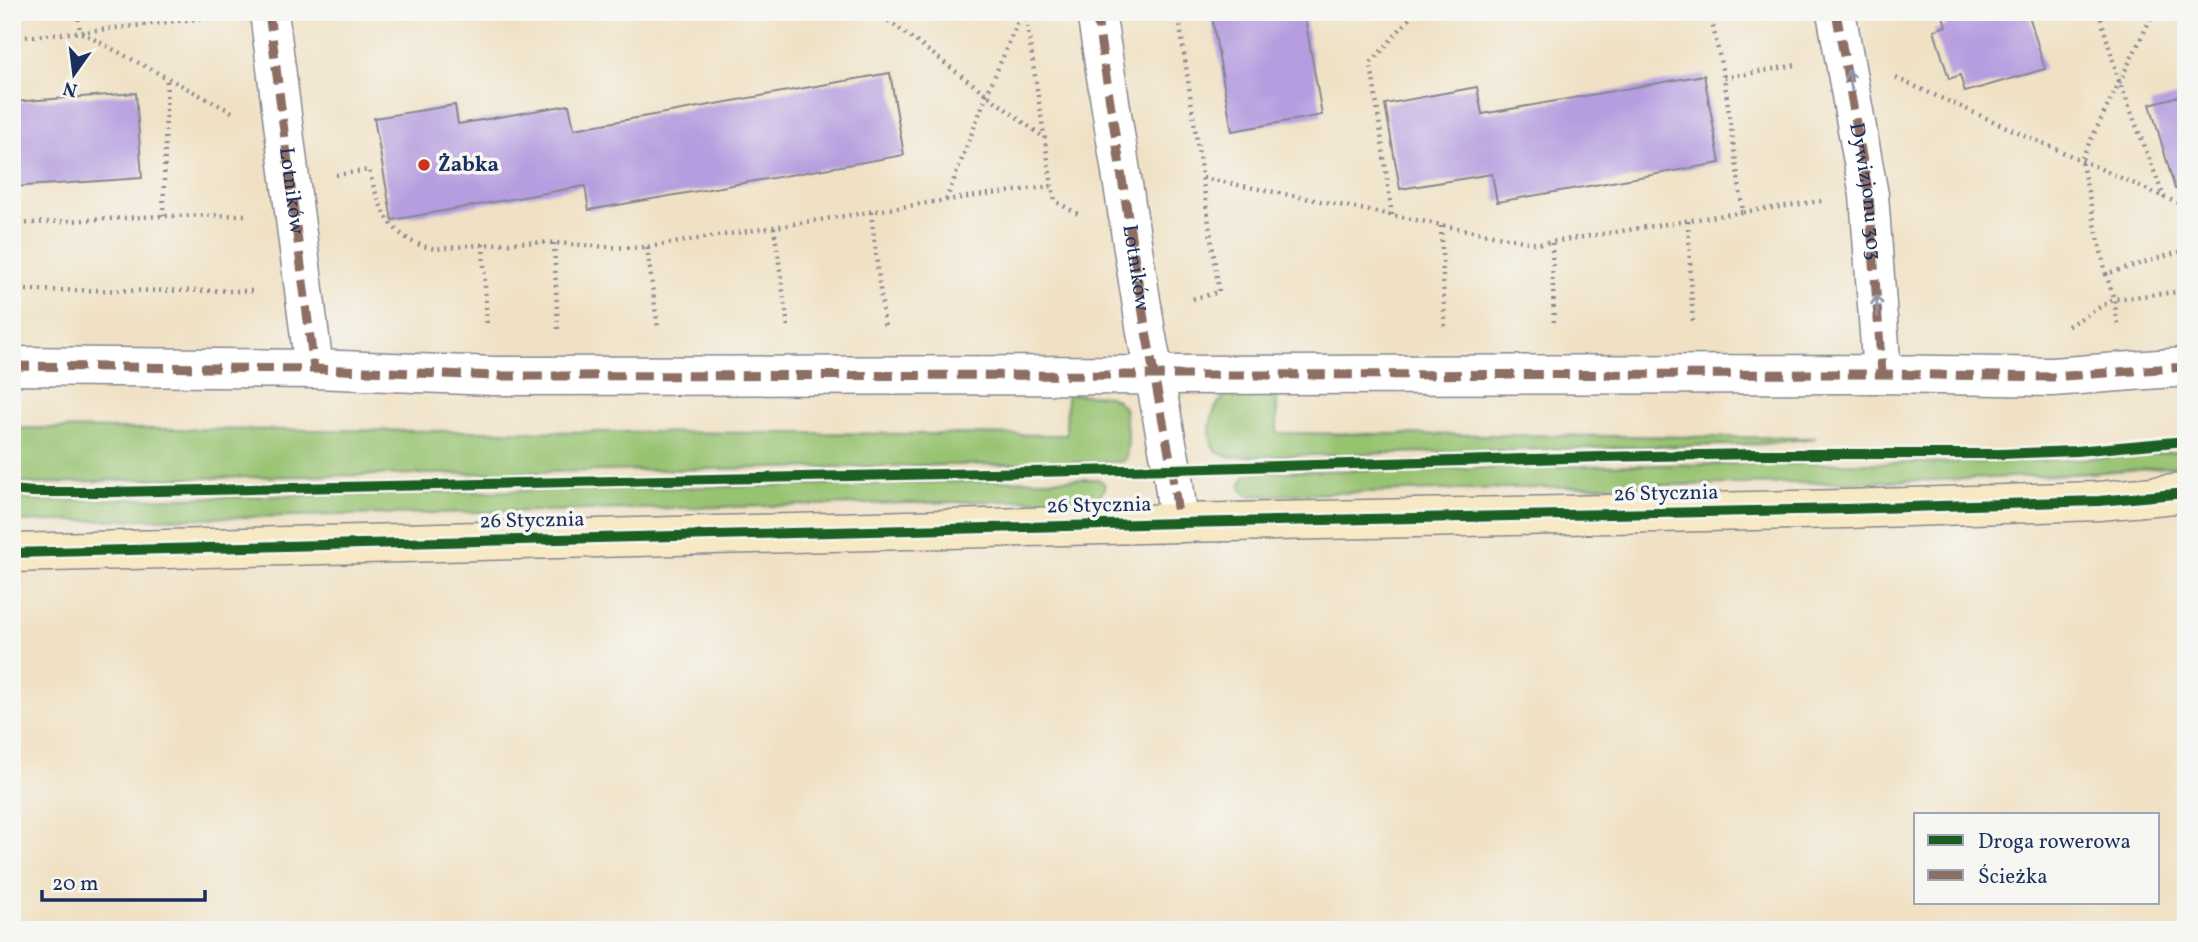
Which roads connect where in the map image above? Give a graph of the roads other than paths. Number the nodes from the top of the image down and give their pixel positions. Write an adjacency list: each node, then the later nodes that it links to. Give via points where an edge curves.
1 (269, 12): 6 (street, Lotników)
2 (1096, 12): 8 (street, Lotników)
3 (1836, 12): 7 (street, Dywizjonu 303, one-way to 3, via 1869,195)
4 (12, 366): 6 (street)
5 (2186, 367): 7 (street, via 2052,377)
6 (314, 369): 8 (street, via 494,376)
7 (1882, 374): 8 (street)
8 (1154, 376): 10 (street, Lotników)
9 (2186, 493): 10 (street, 26 Stycznia, via 2099,501 1846,509)
10 (1179, 523): 11 (street, 26 Stycznia)
11 (12, 553)

